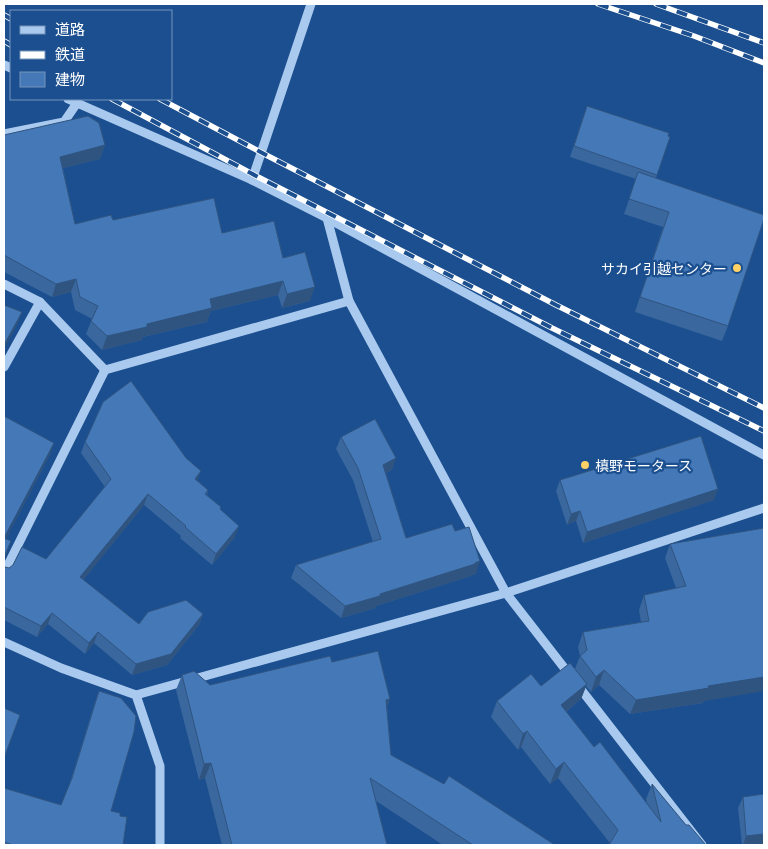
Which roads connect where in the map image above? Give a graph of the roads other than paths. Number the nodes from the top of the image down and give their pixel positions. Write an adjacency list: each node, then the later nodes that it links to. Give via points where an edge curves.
1 (310, 4): 4 (street)
2 (73, 101): 3 (street, via 64,122); 4 (street)
3 (4, 134)
4 (252, 180): 5 (street)
5 (327, 218): 7 (street); 11 (street)
6 (4, 284): 8 (street)
7 (349, 301): 10 (street); 14 (street)
8 (40, 302): 9 (street); 10 (street)
9 (4, 367)
10 (105, 370): 13 (street)
11 (764, 455)
12 (764, 508): 14 (street)
13 (4, 573)
14 (506, 593): 16 (street); 18 (street)
15 (4, 642): 16 (street, via 62,668)
16 (136, 695): 17 (street, via 160,766)
17 (160, 845)
18 (702, 845)

